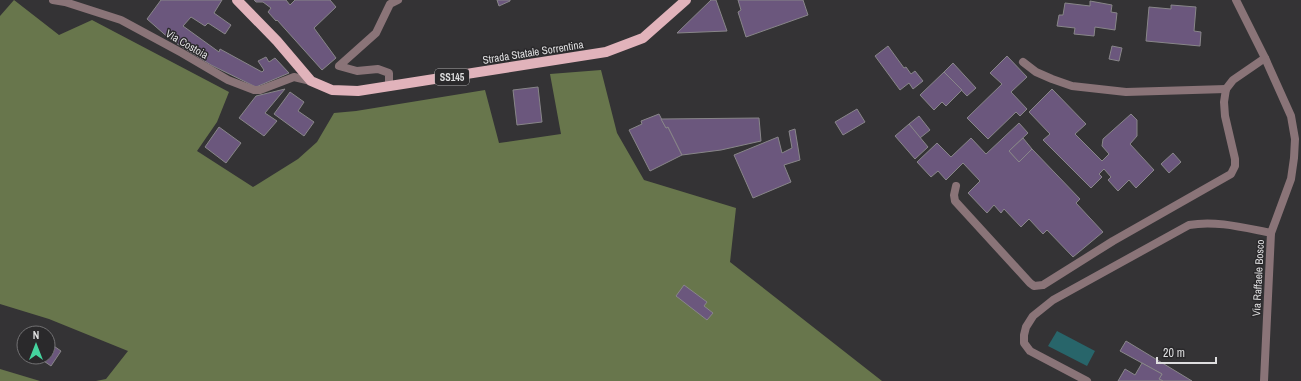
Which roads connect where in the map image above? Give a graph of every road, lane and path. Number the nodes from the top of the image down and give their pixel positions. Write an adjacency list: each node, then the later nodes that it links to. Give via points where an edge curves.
1 (53, 0): 9 (street, Via Costoia, via 121,20 228,80 254,90 294,77)
2 (237, 0): 9 (main road, Strada Statale Sorrentina / SS145)
3 (398, 0): 6 (street)
4 (686, 0): 10 (main road, Strada Statale Sorrentina / SS145, via 643,38 606,52)
5 (1236, 0): 7 (street, Via Raffaele Bosco)
6 (388, 2): 10 (street, via 376,33 339,66 357,71 378,69 389,73)
7 (1265, 58): 11 (street, via 1233,80); 13 (street, Via Raffaele Bosco, via 1291,116 1295,139 1291,179)
8 (1023, 62): 11 (street, via 1052,80 1080,87 1126,92)
9 (312, 81): 10 (main road, Strada Statale Sorrentina / SS145, via 332,90 358,91)
10 (389, 87)
11 (1226, 89): 12 (street, via 1225,116 1235,158 1231,174 1113,241 1043,285 1034,286 1030,283 955,201)
12 (956, 186)
13 (1271, 233): 14 (street, via 1222,224 1189,225 1054,300 1033,316 1024,336 1024,343 1030,351); 15 (street, Via Raffaele Bosco)
14 (1087, 381)
15 (1264, 381)

